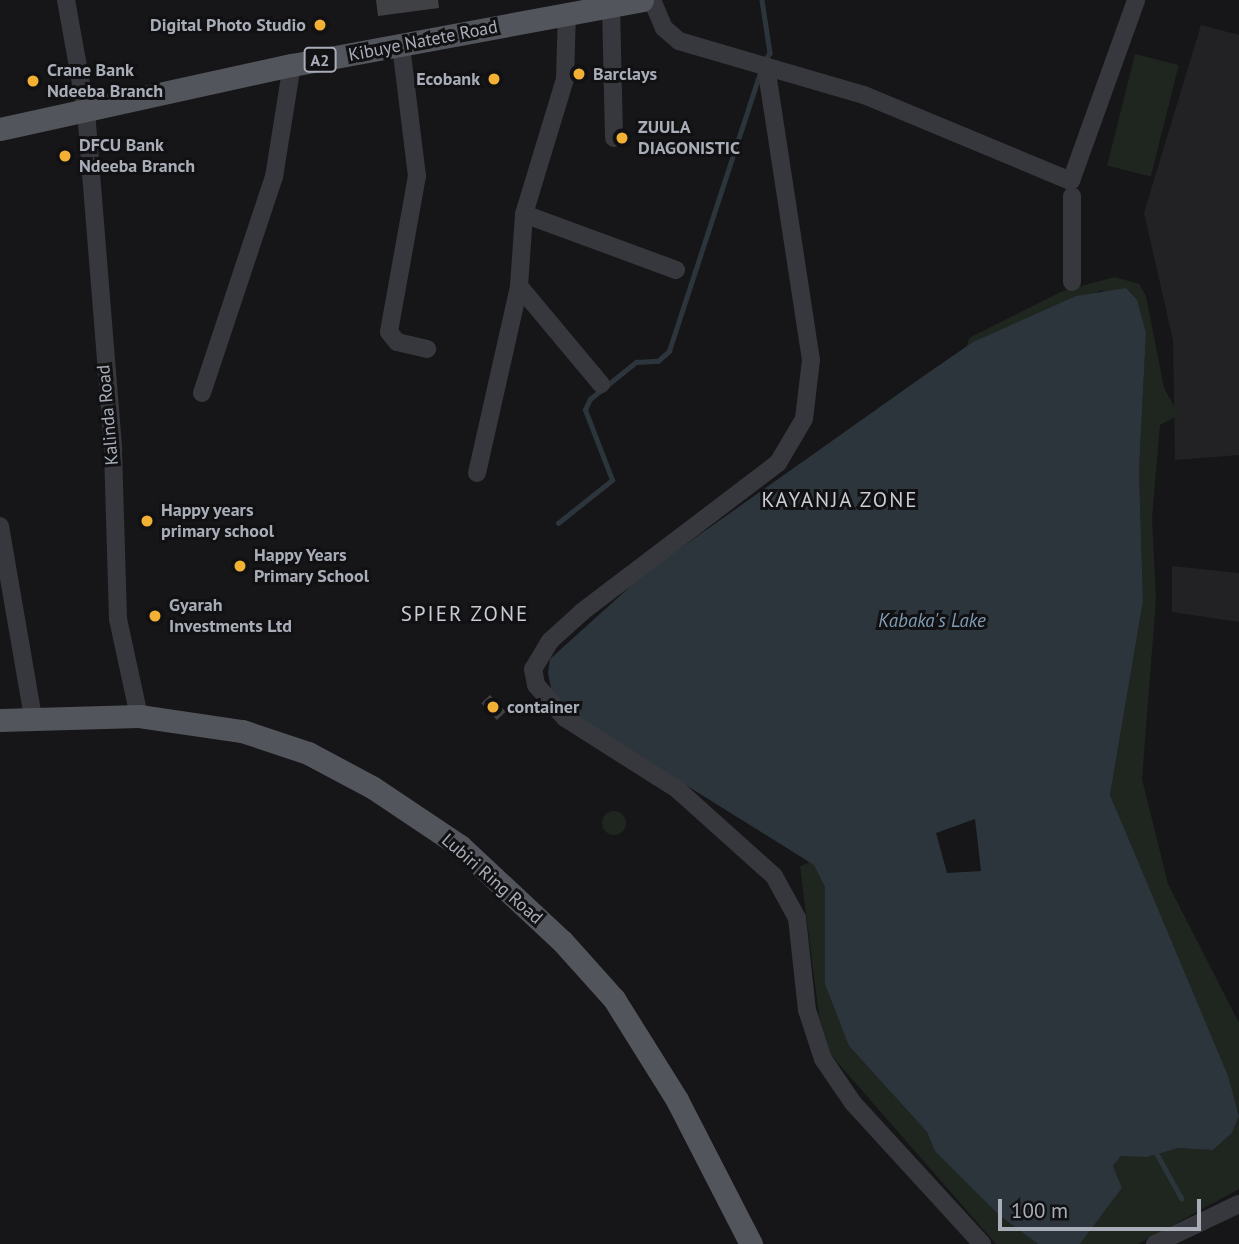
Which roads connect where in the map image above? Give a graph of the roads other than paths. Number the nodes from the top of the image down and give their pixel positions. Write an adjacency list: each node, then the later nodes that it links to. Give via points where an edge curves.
1 (66, 0): 10 (street, Kalinda Road)
2 (642, 0): 5 (main road, Kibuye Natete Road / A2)
3 (652, 0): 9 (street, via 664,28 679,41)
4 (1136, 0): 9 (street, via 1071,181 914,114)
5 (611, 5): 6 (main road, Kibuye Natete Road / A2); 12 (street)
6 (567, 13): 7 (main road, Kibuye Natete Road / A2); 14 (street, via 565,79)
7 (401, 46): 8 (main road, Kibuye Natete Road / A2); 18 (street, via 417,176 389,332 397,342)
8 (292, 65): 10 (main road, Kibuye Natete Road / A2); 20 (street, via 274,177)
9 (766, 66): 28 (street, via 811,360 804,419 794,442 761,478 650,556 550,640 538,656 535,677 565,718 687,797 774,876 797,918 807,1010 823,1059 853,1103)
10 (86, 111): 11 (main road, Kibuye Natete Road / A2); 23 (street, Kalinda Road, via 113,450 118,620)
11 (0, 129)
12 (614, 138)
13 (1072, 196): 16 (street)
14 (524, 214): 15 (street); 17 (street)
15 (676, 270)
16 (1072, 282)
17 (519, 286): 19 (street); 21 (street)
18 (427, 349)
19 (601, 384)
20 (202, 393)
21 (477, 473)
22 (0, 526): 24 (street)
23 (139, 716): 24 (main road, Lubiri Ring Road); 27 (main road, Lubiri Ring Road, via 242,731 308,753 372,786 460,845 562,941 614,999 706,1153)
24 (33, 717): 25 (main road, Lubiri Ring Road)
25 (0, 720)
26 (1239, 1204): 29 (street)
27 (751, 1244)
28 (982, 1244)
29 (1155, 1244)

